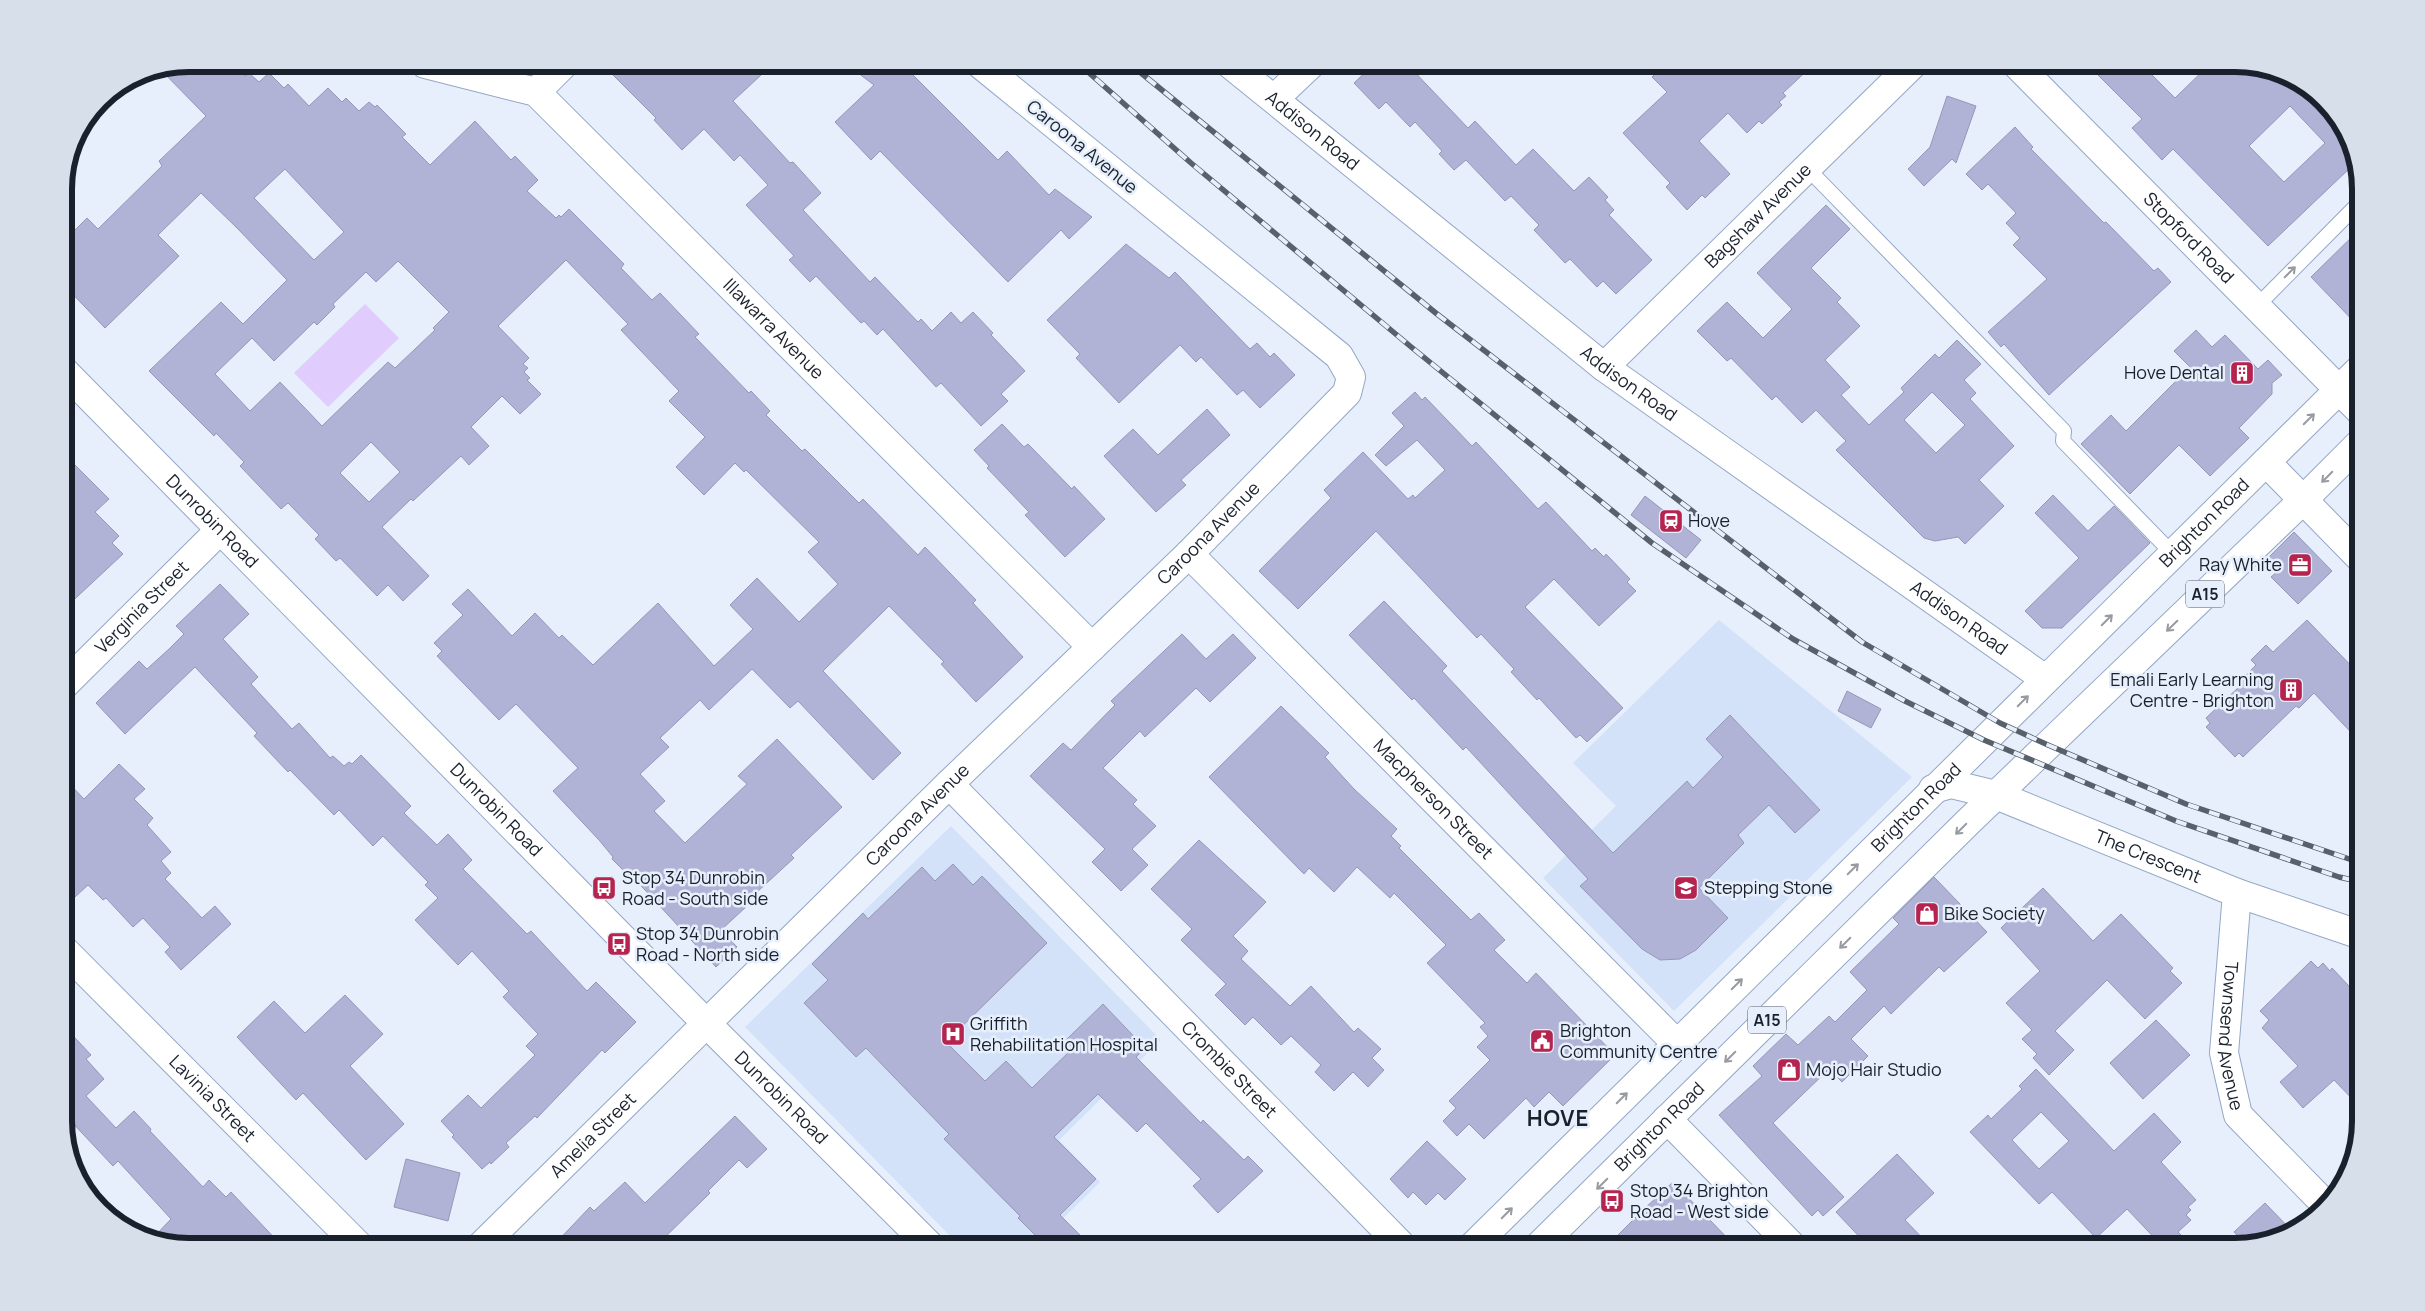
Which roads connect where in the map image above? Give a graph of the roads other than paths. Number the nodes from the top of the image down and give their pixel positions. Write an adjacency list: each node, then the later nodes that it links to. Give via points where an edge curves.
1 (457, 72): 8 (street)
2 (556, 72): 8 (street)
3 (990, 72): 23 (street, Caroona Avenue, via 1340,356 1351,377 1344,398)
4 (1240, 72): 9 (street, Addison Road)
5 (1303, 72): 9 (street)
6 (1906, 72): 10 (street, Bagshaw Avenue)
7 (2024, 72): 12 (street, Stopford Road)
8 (536, 92): 25 (street, Illawarra Avenue)
9 (1274, 99): 13 (street, Addison Road)
10 (1807, 168): 13 (street, Bagshaw Avenue); 24 (lane, via 2064,432 2063,441)
11 (2352, 209): 12 (lane, one-way to 11)
12 (2256, 307): 16 (street, Stopford Road)
13 (1604, 367): 27 (street, Addison Road)
14 (2352, 377): 16 (street, Brighton Road / A15)
15 (73, 380): 21 (street, Dunrobin Road)
16 (2339, 389): 17 (street, Stopford Road); 19 (street, Brighton Road / A15, one-way to 16)
17 (2352, 403)
18 (2352, 451): 20 (street, Brighton Road / A15, one-way to 20)
19 (2266, 462): 20 (street); 24 (street, Brighton Road / A15)
20 (2303, 500): 22 (street); 30 (street, Brighton Road / A15, one-way to 30)
21 (220, 530): 26 (street, Verginia Street); 34 (street, Dunrobin Road)
22 (2352, 550)
23 (1189, 554): 25 (street, Caroona Avenue); 35 (street, Macpherson Street)
24 (2173, 554): 27 (street, Brighton Road / A15, one-way to 24)
25 (1092, 646): 28 (street, Caroona Avenue)
26 (73, 676)
27 (2045, 679): 29 (street, Brighton Road / A15, one-way to 27)
28 (949, 784): 34 (street, Caroona Avenue); 41 (street, Crombie Street)
29 (1933, 789): 30 (street, The Crescent, via 1951,784); 35 (street, Brighton Road / A15, one-way to 29)
30 (1996, 795): 31 (street, The Crescent); 36 (street, Brighton Road / A15, one-way to 36)
31 (2237, 893): 32 (street, The Crescent); 37 (street, Townsend Avenue, via 2224,1053 2238,1115)
32 (2352, 931)
33 (73, 959): 38 (street, Lavinia Street)
34 (706, 1023): 39 (street, Amelia Street); 40 (street, Dunrobin Road)
35 (1677, 1044): 42 (street, Brighton Road / A15, one-way to 35)
36 (1667, 1118): 43 (street, Brighton Road / A15, one-way to 43); 44 (street)
37 (2322, 1201)
38 (351, 1238)
39 (489, 1238)
40 (922, 1238)
41 (1394, 1238)
42 (1481, 1238)
43 (1547, 1238)
44 (1783, 1238)

